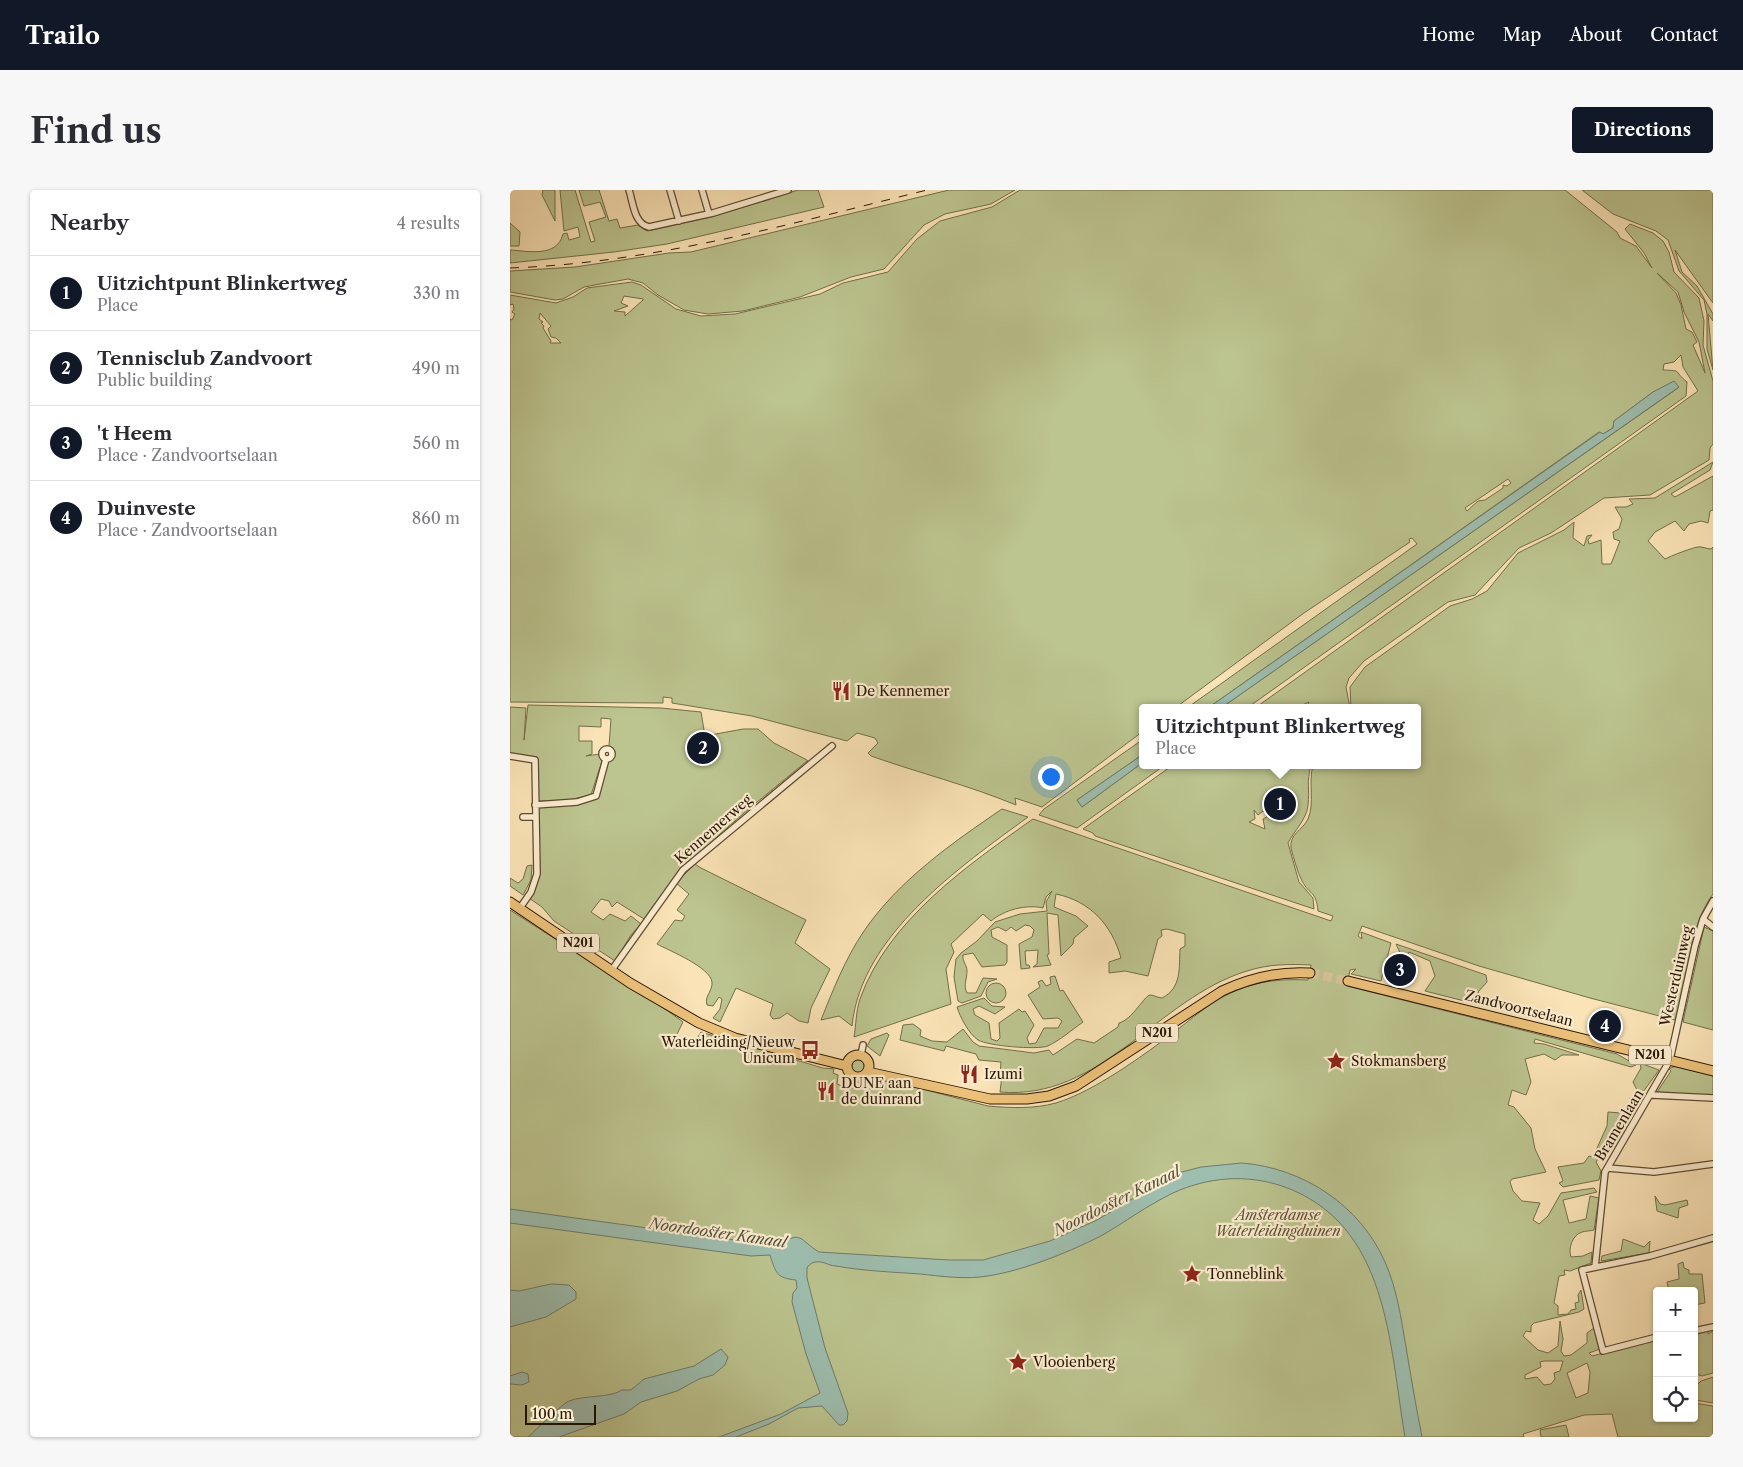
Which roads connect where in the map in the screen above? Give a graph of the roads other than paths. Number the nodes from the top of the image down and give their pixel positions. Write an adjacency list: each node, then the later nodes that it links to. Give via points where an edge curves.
1 (629, 190): 6 (street, via 643,226)
2 (670, 190): 6 (street)
3 (702, 190): 5 (street)
4 (788, 190): 5 (street)
5 (709, 214): 6 (street)
6 (680, 221)
7 (832, 746): 19 (street, Kennemerweg, via 683,870)
8 (510, 756): 10 (street, via 535,760)
9 (606, 759): 10 (street, via 596,796 577,802)
10 (535, 805): 12 (street)
11 (523, 817): 12 (street)
12 (535, 817): 16 (street, via 537,874 531,892)
13 (510, 896): 16 (main road, N201)
14 (1713, 901): 17 (street, Westerduinweg)
15 (510, 902): 16 (main road, N201)
16 (521, 906): 19 (main road, N201)
17 (1703, 919): 18 (street); 24 (street, Westerduinweg)
18 (1713, 927)
19 (612, 969): 25 (main road, N201, via 680,1014 718,1032 800,1055)
20 (1310, 973): 26 (main road, N201, via 1272,975 1246,981 1222,992 1076,1086 1049,1096 990,1099)
21 (1348, 981): 24 (main road, Zandvoortselaan / N201)
22 (863, 1045): 23 (street)
23 (861, 1055): 25 (main road, via 854,1055); 26 (main road, via 868,1060)
24 (1670, 1060): 27 (main road, Zandvoortselaan / N201); 28 (street, Bramenlaan)
25 (847, 1063): 26 (main road, N201, via 848,1072 855,1077 861,1077)
26 (869, 1069)
27 (1713, 1070)
28 (1652, 1095): 29 (street); 31 (street, Bramenlaan)
29 (1713, 1098)
30 (1713, 1164): 31 (street, via 1654,1172)
31 (1608, 1168): 33 (street, Bramenlaan, via 1603,1183)
32 (1713, 1238): 33 (street)
33 (1595, 1267): 36 (street, via 1579,1271 1603,1351)
34 (1713, 1327): 35 (street)
35 (1698, 1330)
36 (1653, 1338)

